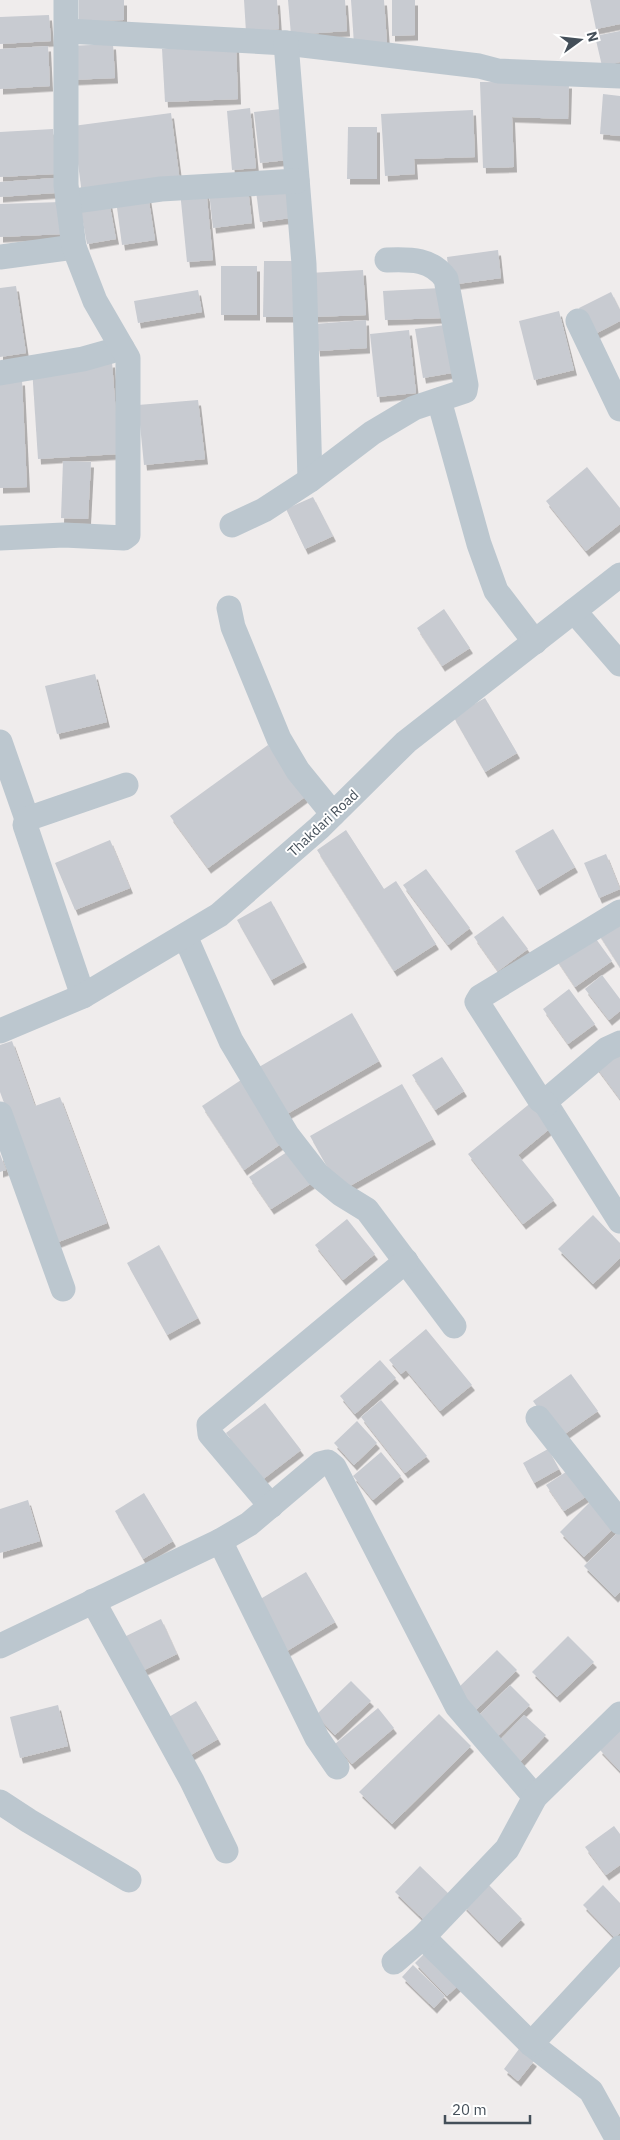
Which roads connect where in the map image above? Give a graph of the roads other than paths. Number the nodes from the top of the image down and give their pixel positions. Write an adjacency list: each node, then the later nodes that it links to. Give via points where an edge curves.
1 (66, 0): 2 (street)
2 (66, 31): 3 (street); 6 (street)
3 (286, 43): 4 (street, via 498,71); 5 (street)
4 (620, 76)
5 (297, 180): 6 (street, via 161,189); 15 (street, via 304,264)
6 (68, 202): 7 (street)
7 (74, 248): 8 (street); 11 (street, via 95,301)
8 (0, 257)
9 (387, 260): 13 (street, via 428,263 438,268 446,280 466,385 465,391)
10 (578, 321): 14 (street)
11 (122, 348): 12 (street, via 83,359); 17 (street, via 128,358 128,535 124,538 64,535)
12 (0, 373)
13 (440, 400): 15 (street, via 414,408 372,433); 21 (street, via 479,544 496,591)
14 (620, 409)
15 (310, 480): 16 (street, via 264,510)
16 (232, 525)
17 (0, 538)
18 (620, 575): 20 (street, Thakdari Road)
19 (229, 608): 25 (street, via 233,627 278,739 298,771)
20 (574, 611): 21 (street, Thakdari Road); 22 (street)
21 (535, 642): 25 (street, Thakdari Road, via 406,742)
22 (620, 664)
23 (0, 742): 26 (street)
24 (126, 785): 26 (street)
25 (333, 814): 28 (street, Thakdari Road, via 219,915)
26 (27, 819): 29 (street, via 27,830)
27 (620, 912): 32 (street, via 480,997 477,1002 540,1100)
28 (185, 936): 29 (street, Thakdari Road); 35 (street, via 231,1041 287,1135 318,1175 340,1194 367,1210)
29 (83, 996): 30 (street, Thakdari Road)
30 (0, 1031)
31 (620, 1043): 32 (street, via 607,1050)
32 (546, 1104): 34 (street)
33 (0, 1114): 36 (street)
34 (620, 1221)
35 (406, 1261): 37 (street); 39 (street, via 209,1425 210,1434)
36 (63, 1289)
37 (454, 1326)
38 (538, 1418): 40 (street)
39 (271, 1506): 41 (street); 46 (street, via 320,1464 328,1462 334,1466 458,1706)
40 (620, 1522)
41 (220, 1541): 42 (street); 45 (street, via 317,1738)
42 (93, 1601): 43 (street); 48 (street, via 192,1781)
43 (0, 1646)
44 (620, 1714): 46 (street)
45 (337, 1767)
46 (535, 1797): 50 (street, via 507,1849)
47 (0, 1802): 49 (street)
48 (226, 1851)
49 (129, 1880)
50 (423, 1937): 52 (street); 53 (street)
51 (620, 1948): 53 (street)
52 (394, 1962)
53 (531, 2044): 54 (street, via 591,2090)
54 (618, 2140)

